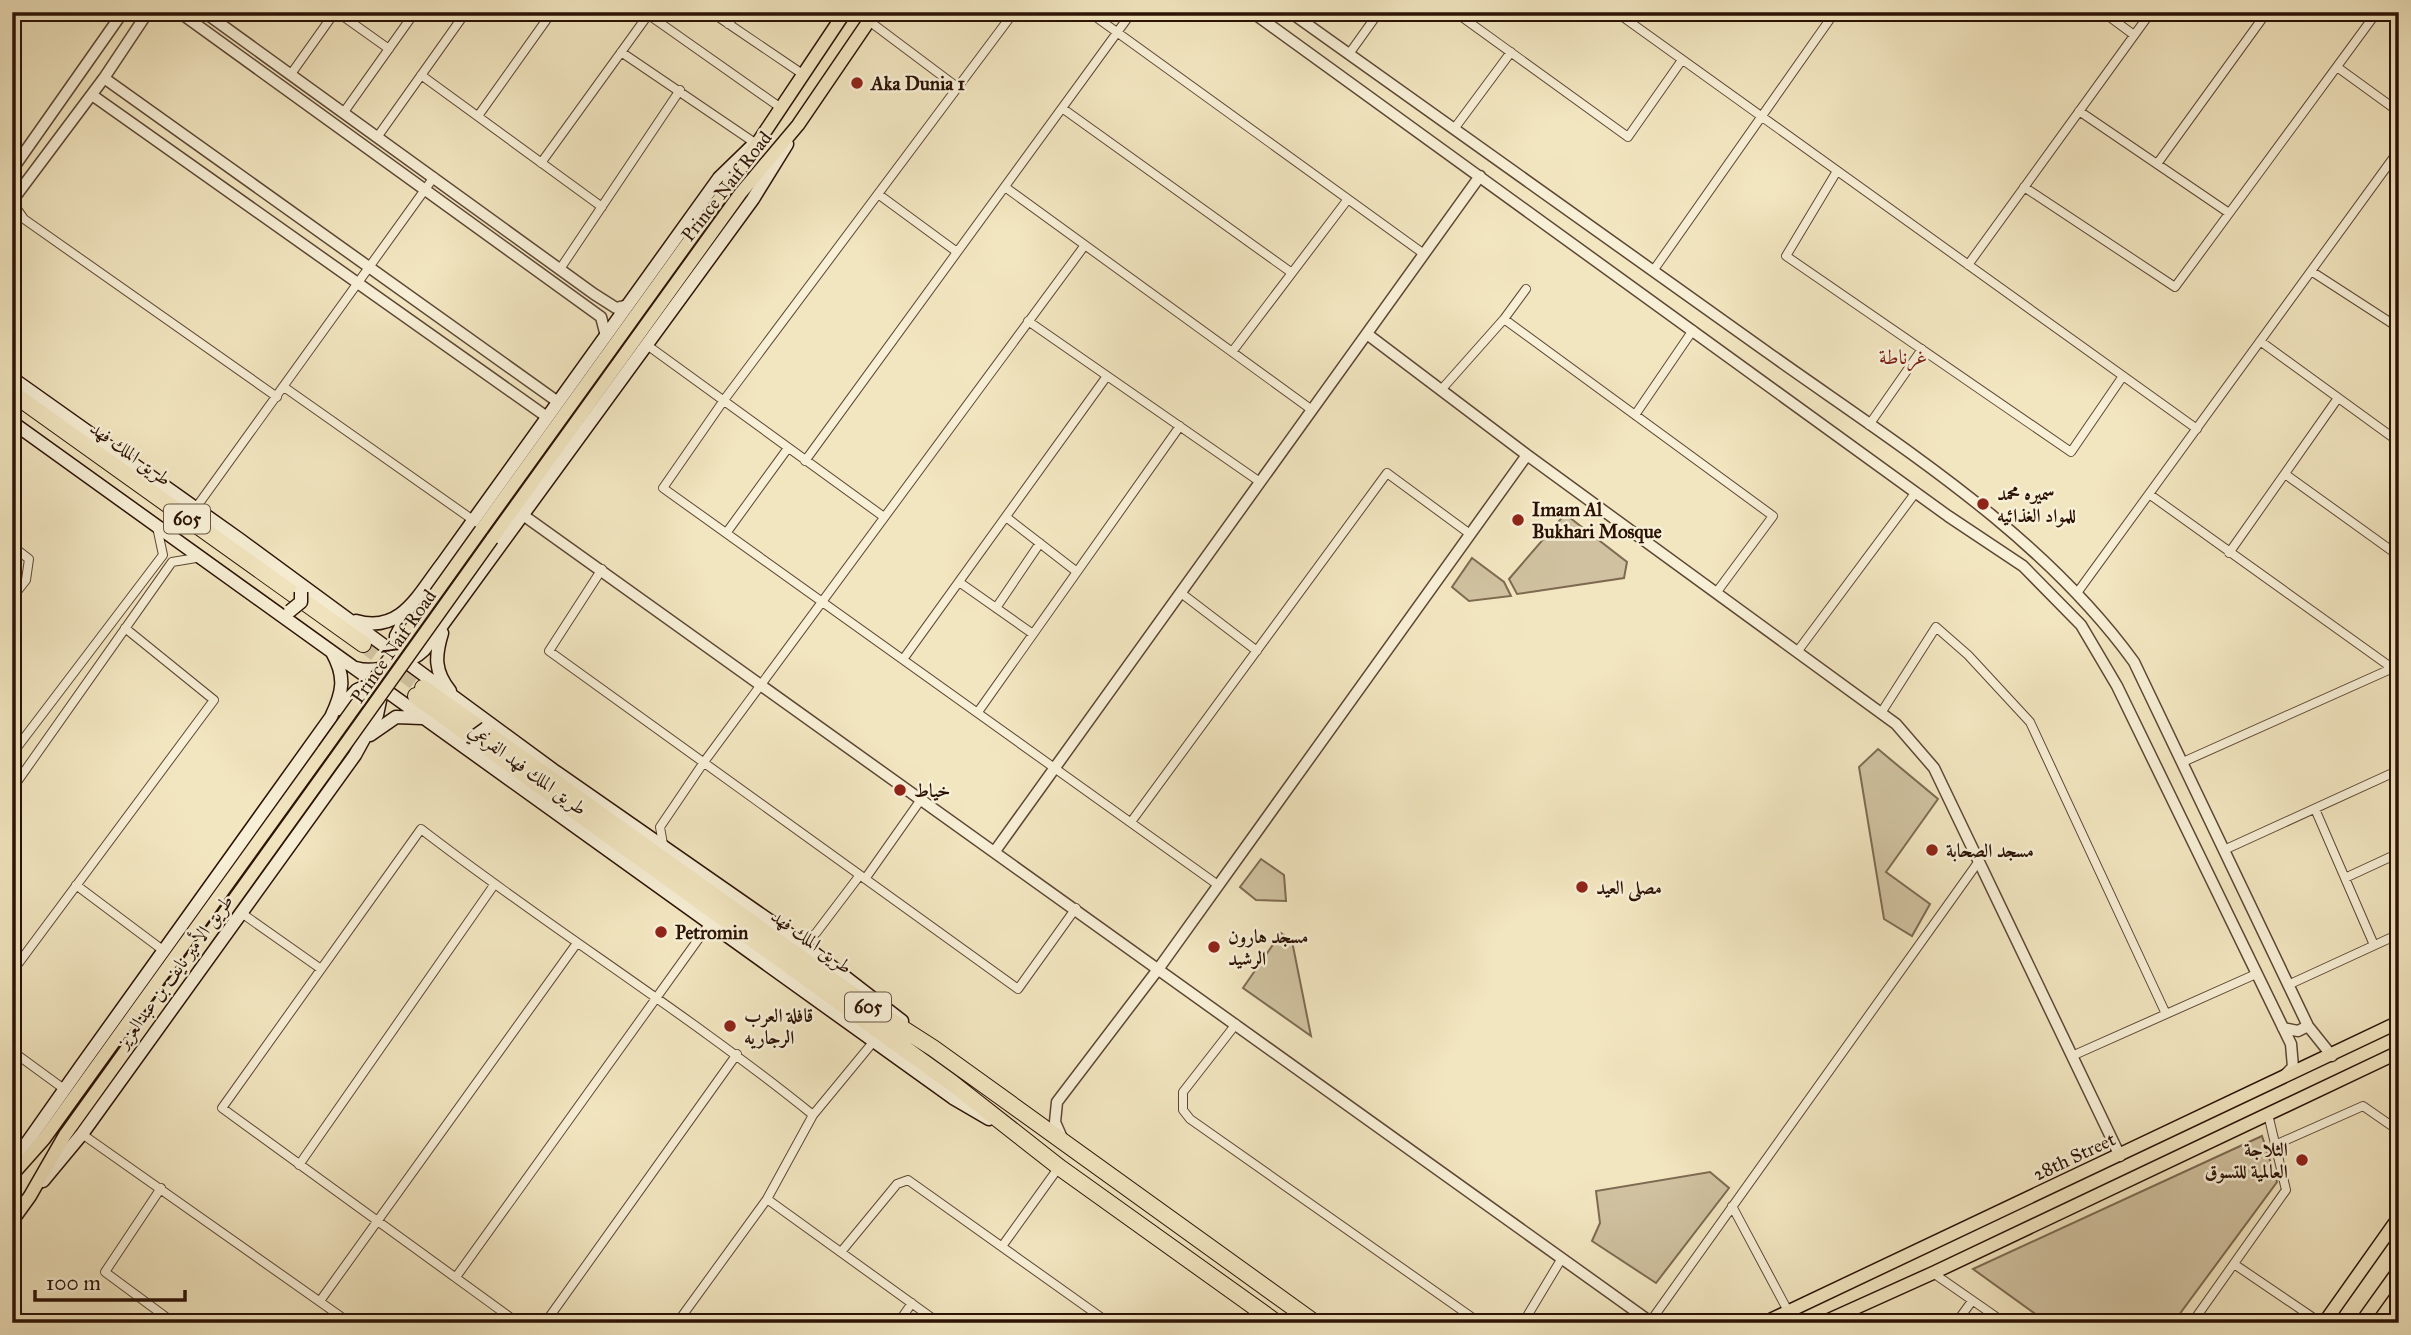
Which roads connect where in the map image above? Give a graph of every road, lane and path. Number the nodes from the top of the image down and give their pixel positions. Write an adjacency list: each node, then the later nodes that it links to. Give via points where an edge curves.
1 (148, 12): 39 (street)
2 (179, 12): 63 (street)
3 (204, 12): 37 (street)
4 (336, 12): 30 (street); 37 (street)
5 (415, 12): 30 (street)
6 (466, 12): 38 (street)
7 (552, 12): 48 (street)
8 (710, 12): 27 (street)
9 (737, 12): 27 (street)
10 (845, 12): 36 (main road, Prince Naif Road)
11 (1014, 12): 40 (street)
12 (1089, 12): 28 (street)
13 (1132, 12): 28 (street)
14 (1252, 12): 59 (street)
15 (1290, 12): 33 (street)
16 (1379, 12): 33 (street)
17 (1455, 12): 32 (street)
18 (1616, 12): 34 (street)
19 (1835, 12): 49 (street)
20 (2103, 12): 29 (street)
21 (2151, 12): 29 (street)
22 (2267, 12): 56 (street)
23 (2377, 12): 35 (street)
24 (122, 13): 57 (street)
25 (646, 14): 31 (street); 43 (street)
26 (872, 16): 40 (street); 50 (main road, Prince Naif Road)
27 (728, 24): 36 (street)
28 (1118, 33): 44 (street); 65 (street)
29 (2134, 35): 45 (street)
30 (389, 49): 46 (street)
31 (621, 52): 41 (street); 55 (street)
32 (1511, 52): 34 (street, via 1628,137); 51 (street)
33 (1349, 54): 51 (street)
34 (1682, 60): 49 (street)
35 (2336, 67): 47 (street); 68 (street)
36 (801, 73): 43 (main road, Prince Naif Road)
37 (291, 74): 46 (street)
38 (421, 75): 48 (street); 52 (street)
39 (104, 78): 42 (street); 75 (street)
40 (957, 88): 64 (street)
41 (680, 90): 53 (street); 67 (street)
42 (92, 95): 66 (street); 80 (street)
43 (780, 108): 53 (main road, Prince Naif Road)
44 (1062, 108): 61 (street); 79 (street)
45 (2079, 111): 56 (street); 62 (street)
46 (344, 112): 52 (street)
47 (2399, 112)
48 (478, 116): 55 (street)
49 (1761, 116): 58 (street); 77 (street)
50 (798, 125): 91 (main road, Prince Naif Road, via 753,200); 234 (main road, Prince Naif Road, bridge, via 740,194 492,539 65,1136)
51 (1454, 129): 77 (street)
52 (378, 136): 60 (street)
53 (755, 143): 82 (main road, Prince Naif Road, via 719,178); 127 (main road, Prince Naif Road, via 730,184)
54 (2399, 150): 78 (street)
55 (541, 163): 67 (street)
56 (2157, 164): 68 (street)
57 (12, 170)
58 (1838, 171): 74 (street); 92 (street, via 1786,256)
59 (1480, 176): 73 (street); 87 (street)
60 (434, 177): 63 (street); 76 (street)
61 (1005, 187): 71 (street); 72 (street)
62 (2025, 187): 68 (street, via 2175,287); 74 (street)
63 (424, 191): 75 (street); 89 (street, via 601,317)
64 (878, 194): 72 (street); 104 (street)
65 (1348, 199): 73 (street); 79 (street)
66 (12, 201): 70 (street)
67 (602, 207): 76 (street)
68 (2229, 213)
69 (12, 217): 70 (street)
70 (24, 219): 102 (street)
71 (1085, 245): 85 (street); 93 (street)
72 (957, 252): 117 (street)
73 (1424, 254): 88 (street)
74 (1968, 265): 96 (street)
75 (369, 266): 80 (street); 94 (street)
76 (560, 269): 82 (street, via 616,308)
77 (1653, 271): 111 (street)
78 (2311, 271): 86 (street); 90 (street)
79 (1292, 273): 93 (street)
80 (357, 283): 98 (street); 100 (street)
81 (1526, 289): 84 (street)
82 (628, 304): 89 (main road, Prince Naif Road)
83 (2399, 313): 86 (street)
84 (1504, 319): 99 (street); 108 (street)
85 (1028, 321): 95 (street); 124 (street)
86 (2395, 326)
87 (1693, 330): 108 (street); 120 (street)
88 (1367, 334): 99 (street); 107 (street)
89 (606, 336): 105 (main road, Prince Naif Road)
90 (2260, 341): 103 (street); 113 (street)
91 (647, 345): 104 (street); 123 (main road, Prince Naif Road)
92 (1922, 349): 96 (street, via 2071,452); 111 (street)
93 (1232, 352): 107 (street)
94 (521, 376): 100 (street); 105 (street)
95 (1107, 376): 112 (street); 125 (street)
96 (2123, 376): 113 (street)
97 (12, 378): 122 (main road)
98 (284, 387): 102 (street); 127 (street)
99 (1441, 390): 116 (street)
100 (510, 391): 109 (street)
101 (12, 394): 154 (highway, طريق الملك فهد / 605)
102 (276, 397): 122 (street)
103 (2338, 398): 114 (street); 118 (street)
104 (724, 400): 115 (street); 128 (street, via 663,488)
105 (558, 402): 109 (main road, Prince Naif Road)
106 (12, 407): 154 (highway, طريق الملك فهد / 605)
107 (1312, 410): 119 (street)
108 (1635, 415): 142 (street, via 1773,516)
109 (547, 417): 127 (main road, Prince Naif Road)
110 (12, 422): 126 (main road)
111 (1869, 425): 143 (street, via 1969,499)
112 (1180, 426): 119 (street); 137 (street)
113 (2197, 429): 121 (street)
114 (2399, 442)
115 (788, 448): 117 (street); 128 (street)
116 (1527, 455): 129 (street); 142 (street)
117 (805, 461): 124 (street)
118 (2285, 474): 132 (street); 134 (street)
119 (1260, 482): 141 (street)
120 (1916, 492): 156 (street); 202 (street, via 2022,566 2081,625 2116,686)
121 (2149, 494): 132 (street); 143 (street)
122 (195, 509): 140 (main road)
123 (523, 515): 136 (street); 138 (main road, Prince Naif Road)
124 (884, 517): 146 (street)
125 (1006, 517): 130 (street); 139 (street)
126 (156, 524): 135 (main road); 170 (street, via 163,555)
127 (477, 525): 133 (main road, Prince Naif Road); 232 (main road, Prince Naif Road, bridge, via 324,750 44,1139)
128 (727, 532): 146 (street)
129 (1470, 534): 155 (street, via 1387,474); 190 (street)
130 (1040, 543): 137 (street); 147 (street)
131 (12, 546): 145 (street, via 29,559 26,580)
132 (2229, 553): 159 (street)
133 (449, 554): 138 (main road, via 451,568 461,578); 144 (main road, Prince Naif Road)
134 (2399, 556)
135 (202, 558): 148 (main road); 151 (street, via 172,562)
136 (602, 569): 160 (street); 173 (street, via 549,650)
137 (1077, 572): 152 (street)
138 (480, 574): 150 (main road, Prince Naif Road)
139 (959, 582): 147 (street); 157 (street)
140 (299, 586): 148 (main road, bridge, via 302,602); 149 (main road)
141 (1181, 593): 155 (street); 175 (street)
142 (1716, 593): 156 (street)
143 (2077, 593): 174 (street, via 2134,662)
144 (418, 595): 149 (main road, via 400,616 385,624); 158 (main road, طريق الأمير نايف بن عبدالعزيز, via 396,636)
145 (12, 598)
146 (823, 600): 157 (street); 160 (street)
147 (996, 608): 152 (street)
148 (283, 610): 153 (main road)
149 (348, 619): 154 (main road)
150 (446, 623): 158 (main road, via 419,655); 162 (main road, via 436,667)
151 (125, 628): 177 (street); 188 (street, via 214,700)
152 (1033, 634): 163 (street)
153 (325, 644): 154 (main road); 165 (main road, via 343,678)
154 (362, 650): 158 (main road, via 383,656); 158 (main road, via 369,670)
155 (1256, 651): 180 (street)
156 (1797, 652): 164 (street)
157 (904, 658): 163 (street)
158 (389, 671): 161 (main road, طريق الملك فهد الفرعي); 161 (main road, via 395,688); 165 (main road, via 357,690); 169 (main road, طريق الأمير نايف بن عبدالعزيز, via 380,707)
159 (2396, 671): 174 (street)
160 (762, 683): 173 (street); 178 (street)
161 (415, 690): 162 (main road, طريق الملك فهد الفرعي); 166 (main road, طريق الملك فهد الفرعي); 211 (highway, طريق الملك فهد / 605); 224 (highway, طريق الملك فهد / 605, via 941,1074)
162 (454, 696): 168 (main road, طريق الملك فهد الفرعي)
163 (978, 712): 175 (street)
164 (1881, 713): 185 (street, via 1934,768); 205 (street, via 1936,627 1968,655 2031,722)
165 (331, 717): 167 (main road, طريق الأمير نايف بن عبدالعزيز)
166 (425, 719): 169 (main road, via 396,717); 172 (main road, طريق الملك فهد الفرعي)
167 (324, 729): 171 (main road, via 341,722 351,728); 198 (main road, طريق الأمير نايف بن عبدالعزيز)
168 (501, 729): 172 (main road, bridge, via 486,728 475,736); 181 (main road, طريق الملك فهد الفرعي)
169 (364, 740): 171 (main road, طريق الأمير نايف بن عبدالعزيز)
170 (12, 754)
171 (355, 755): 192 (main road, طريق الأمير نايف بن عبدالعزيز)
172 (483, 760): 193 (main road, طريق الملك فهد الفرعي)
173 (704, 762): 181 (street, via 660,827); 186 (street)
174 (2183, 762): 183 (street)
175 (1055, 767): 180 (street); 182 (street)
176 (2399, 770): 179 (street)
177 (12, 789)
178 (922, 798): 182 (street); 186 (street)
179 (2315, 809): 183 (street); 187 (street)
180 (1131, 822): 190 (street)
181 (664, 846): 195 (main road, طريق الملك فهد الفرعي)
182 (995, 850): 191 (street)
183 (2224, 850): 203 (street)
184 (2399, 853): 187 (street)
185 (1979, 861): 215 (street); 236 (street)
186 (862, 877): 191 (street, via 1018,989); 195 (street, via 816,933)
187 (2345, 878): 197 (street)
188 (76, 885): 198 (street); 201 (street)
189 (494, 885): 196 (street); 200 (street, via 421,829); 229 (street)
190 (1218, 886): 199 (street)
191 (1076, 908): 199 (street)
192 (240, 912): 200 (street); 222 (main road, طريق الأمير نايف بن عبدالعزيز)
193 (710, 923): 204 (street); 210 (main road, طريق الملك فهد الفرعي)
194 (2399, 934): 197 (street)
195 (796, 940): 211 (main road, طريق الملك فهد الفرعي, via 873,996)
196 (577, 943): 204 (street); 239 (street)
197 (2374, 945): 203 (street)
198 (164, 951): 218 (main road, طريق الأمير نايف بن عبدالعزيز)
199 (1159, 968): 207 (street); 225 (street, via 1057,1102 1055,1122)
200 (321, 969): 229 (street, via 222,1108)
201 (12, 972)
202 (2256, 974): 205 (street); 209 (street)
203 (2288, 985): 208 (street)
204 (657, 999): 214 (street); 246 (street)
205 (2166, 1014): 215 (street)
206 (2399, 1023): 216 (main road, 28th Street)
207 (1236, 1024): 242 (street); 265 (street, via 1183,1092 1180,1101 1190,1119)
208 (2308, 1026): 209 (street, via 2298,1031); 216 (street)
209 (2283, 1028): 217 (street, via 2291,1044 2293,1067)
210 (874, 1041): 220 (street); 224 (main road, طريق الملك فهد الفرعي)
211 (933, 1048): 225 (highway, طريق الملك فهد / 605)
212 (12, 1051): 218 (street)
213 (2399, 1052): 219 (main road)
214 (737, 1054): 220 (street); 260 (street)
215 (2072, 1056): 228 (street)
216 (2332, 1056): 217 (main road, 28th Street)
217 (2281, 1079): 228 (main road, 28th Street)
218 (64, 1089): 227 (main road, طريق الأمير نايف بن عبدالعزيز)
219 (2268, 1114): 226 (street); 245 (main road)
220 (813, 1115): 235 (street)
221 (2399, 1131): 226 (street, via 2363,1106)
222 (82, 1133): 233 (street); 234 (main road, طريق الأمير نايف بن عبدالعزيز)
223 (12, 1138): 227 (street)
224 (1025, 1142): 230 (highway, طريق الملك فهد / 605)
225 (1066, 1143): 253 (highway, طريق الملك فهد / 605)
226 (2275, 1146): 243 (street, via 2286,1190)
227 (24, 1147): 231 (main road, طريق الأمير نايف بن عبدالعزيز)
228 (2120, 1156): 251 (main road, 28th Street)
229 (299, 1165): 239 (street)
230 (1059, 1167): 240 (street); 252 (highway, طريق الملك فهد / 605)
231 (12, 1169)
232 (12, 1175)
233 (161, 1188): 248 (street); 257 (street, via 105,1272)
234 (30, 1196): 238 (main road, طريق الأمير نايف بن عبدالعزيز)
235 (767, 1199): 241 (street); 261 (street)
236 (1732, 1206): 251 (street); 255 (street)
237 (2399, 1217): 272 (main road)
238 (12, 1221)
239 (376, 1222): 246 (street); 248 (street)
240 (1003, 1245): 241 (street, via 908,1180 897,1184); 264 (street)
241 (841, 1252): 250 (street)
242 (1562, 1258): 255 (street); 266 (street)
243 (2234, 1264): 271 (street); 272 (street)
244 (2399, 1270): 254 (main road)
245 (1933, 1273): 249 (street); 268 (main road)
246 (456, 1277): 259 (street)
247 (12, 1294): 256 (main road)
248 (320, 1301): 258 (street)
249 (1972, 1301): 269 (street); 270 (street)
250 (912, 1303): 262 (street); 263 (street)
251 (1788, 1311): 267 (main road, 28th Street)
252 (1268, 1320)
253 (1313, 1320)
254 (2368, 1320)
255 (1651, 1322)
256 (16, 1323)
257 (174, 1323)
258 (350, 1323)
259 (518, 1323)
260 (545, 1323)
261 (677, 1323)
262 (898, 1323)
263 (939, 1323)
264 (1109, 1323)
265 (1480, 1323)
266 (1523, 1323)
267 (1764, 1323)
268 (1822, 1323)
269 (1956, 1323)
270 (2005, 1323)
271 (2192, 1323)
272 (2323, 1323)

